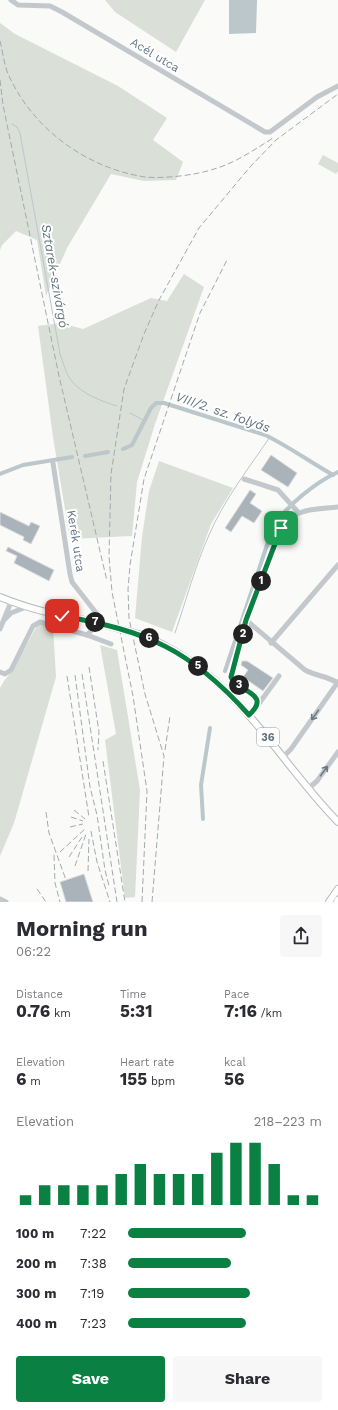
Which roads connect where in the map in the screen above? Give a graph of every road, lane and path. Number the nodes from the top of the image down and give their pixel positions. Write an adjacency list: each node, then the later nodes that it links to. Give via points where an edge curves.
1 (11, 0): 2 (street, Acél utca, via 18,5)
2 (28, 3): 3 (street, Acél utca, via 50,6 64,13 266,132 270,132 317,97)
3 (338, 86)
4 (53, 463): 15 (street, Kerék utca, via 72,582 97,614 98,620)
5 (244, 479): 7 (street, via 278,490)
6 (338, 507): 7 (street)
7 (298, 512): 13 (street, via 281,528)
8 (338, 565): 16 (street)
9 (0, 597): 10 (main road, 36)
10 (11, 602): 11 (main road, 36); 12 (street)
11 (26, 607): 12 (street); 22 (main road, 36, bridge, via 142,635 169,647 214,679)
12 (4, 619): 14 (street)
13 (246, 620): 16 (street); 21 (street, via 231,677 257,700)
14 (0, 629)
15 (87, 635): 17 (street); 18 (street, via 45,623 36,623 11,670 4,674)
16 (271, 643): 20 (street, via 311,674)
17 (111, 644)
18 (0, 672)
19 (280, 676): 21 (street)
20 (338, 683): 24 (street, one-way to 24)
21 (258, 704): 22 (street)
22 (249, 715): 24 (main road, 36)
23 (338, 752): 25 (street, one-way to 23)
24 (284, 756): 25 (main road, 36)
25 (309, 788): 26 (main road, 36)
26 (338, 822)
27 (338, 890): 30 (main road)
28 (0, 898): 29 (street)
29 (6, 902)
30 (329, 902)

